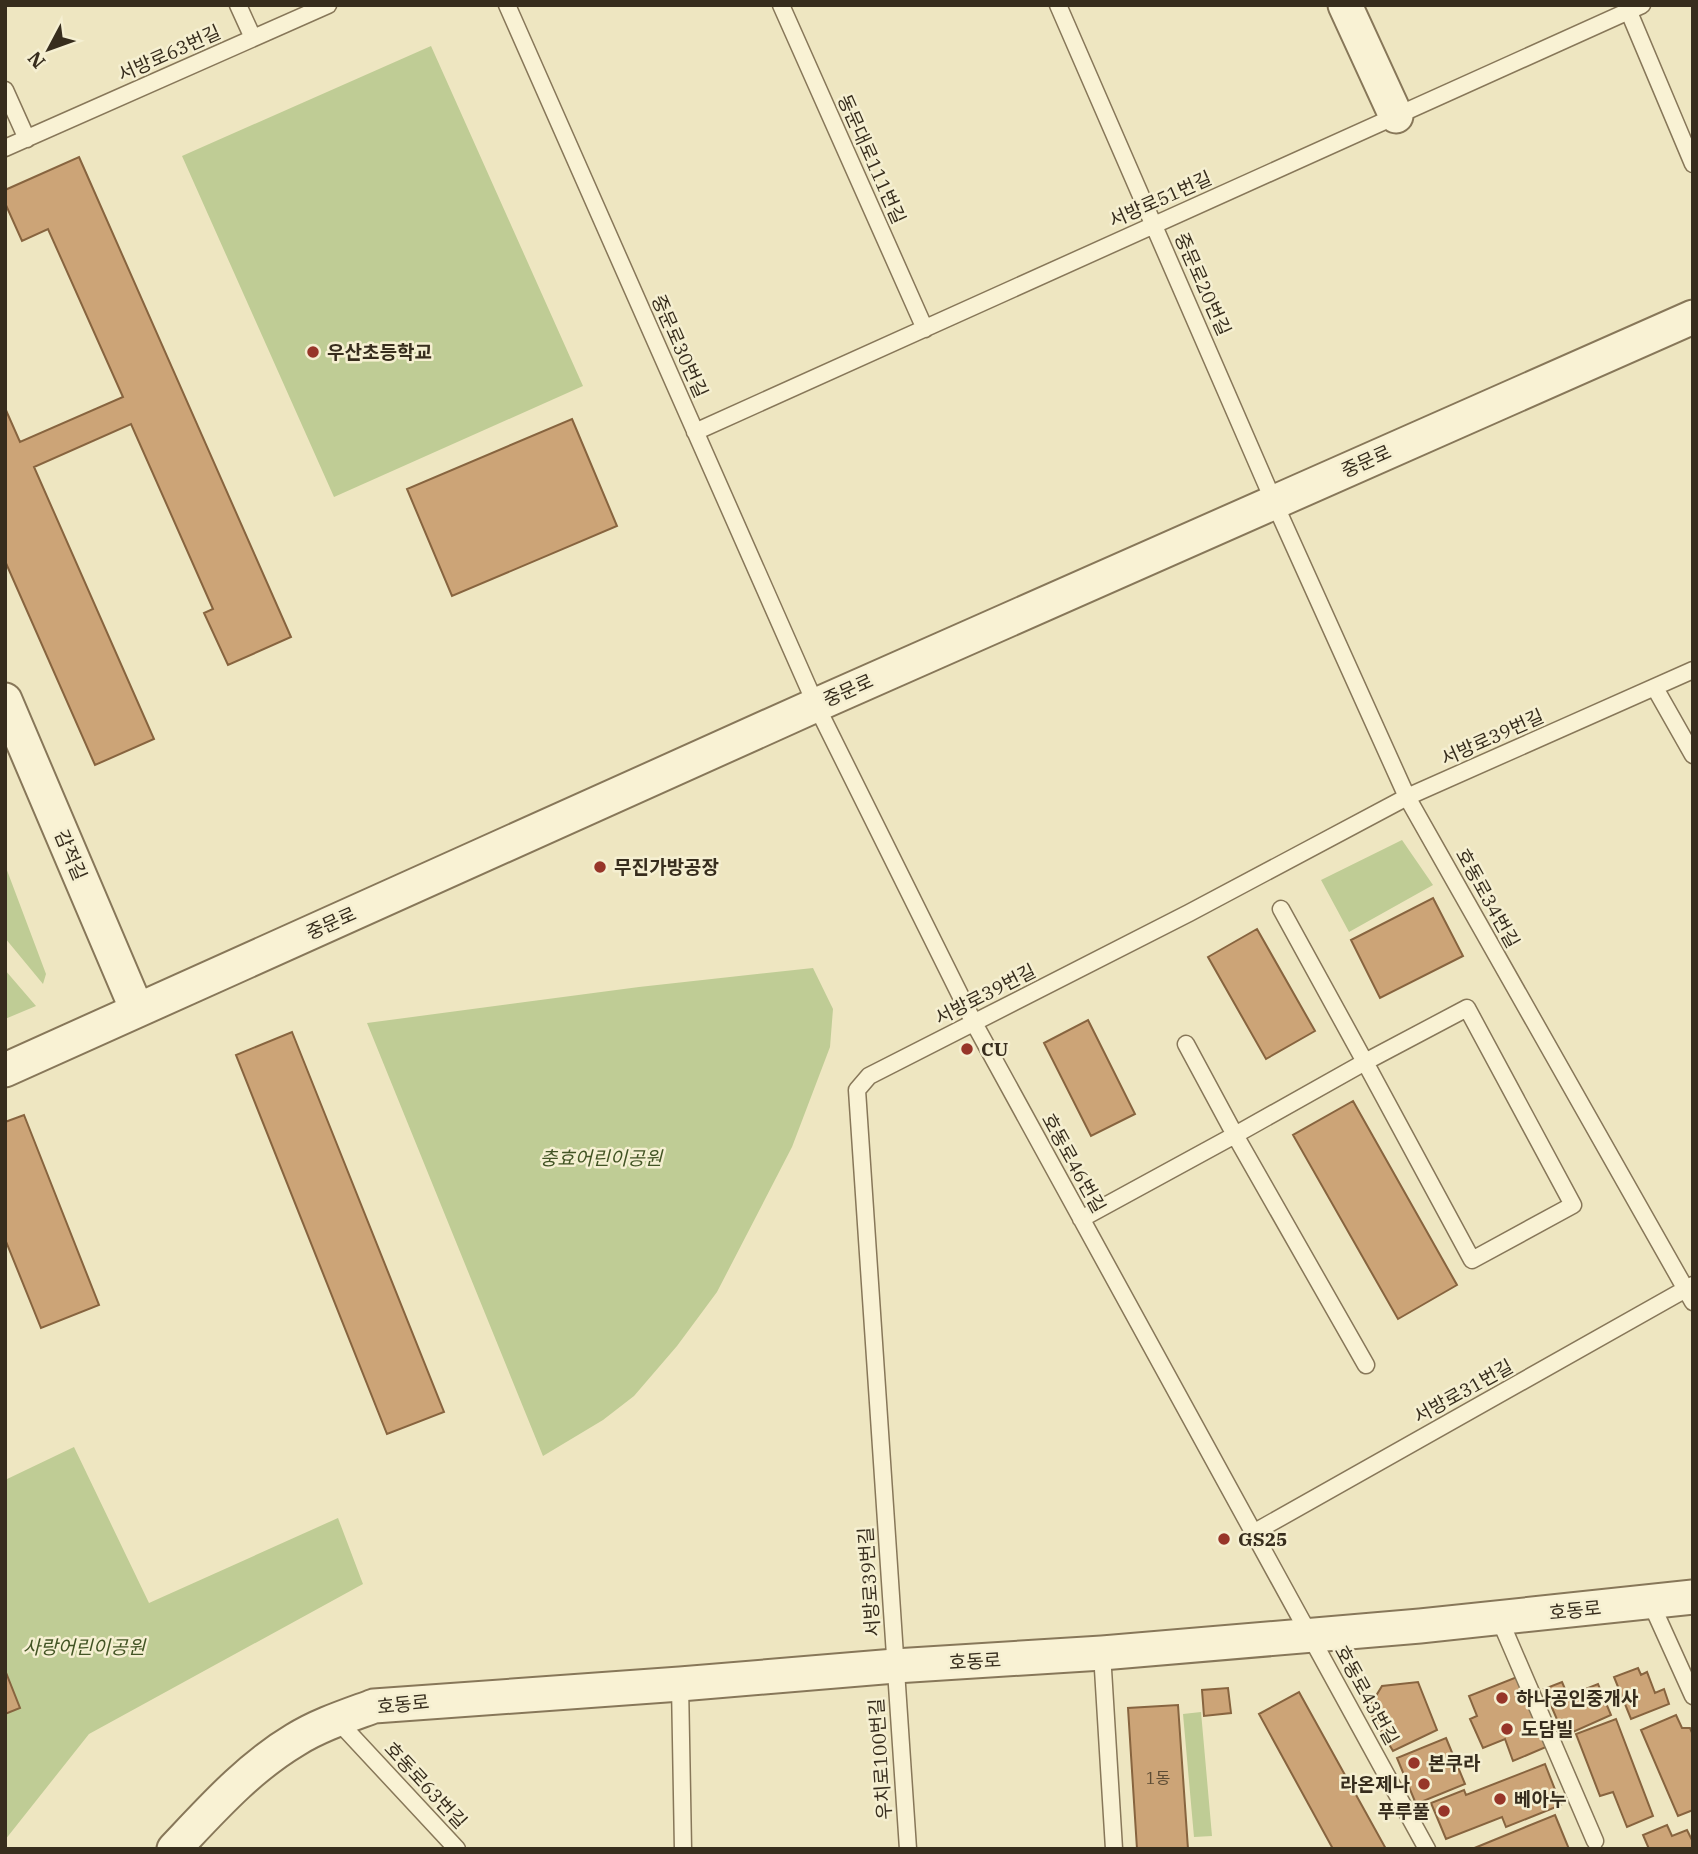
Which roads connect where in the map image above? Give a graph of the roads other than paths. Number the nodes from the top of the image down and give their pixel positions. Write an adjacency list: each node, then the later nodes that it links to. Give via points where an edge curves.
1 (238, 5): 8 (lane)
2 (328, 5): 8 (lane, 서방로63번길)
3 (507, 5): 17 (lane, 중문로30번길)
4 (781, 5): 16 (lane, 동문대로111번길)
5 (1058, 5): 14 (lane, 중문로20번길)
6 (1345, 5): 10 (street)
7 (1633, 7): 10 (lane, 서방로51번길); 13 (lane)
8 (253, 38): 11 (lane, 서방로63번길)
9 (5, 90): 11 (lane)
10 (1396, 116): 14 (lane, 서방로51번길)
11 (27, 139): 12 (lane, 서방로63번길)
12 (5, 148)
13 (1693, 164)
14 (1154, 225): 16 (lane, 서방로51번길); 18 (lane, 중문로20번길)
15 (1693, 317): 18 (street, 중문로)
16 (925, 329): 17 (lane, 서방로51번길)
17 (695, 432): 22 (lane, 중문로30번길)
18 (1274, 502): 22 (street, 중문로); 24 (lane, 호동로34번길)
19 (1693, 670): 20 (lane, 서방로39번길)
20 (1655, 688): 23 (lane); 24 (lane, 서방로39번길)
21 (5, 700): 26 (street, 감적길)
22 (816, 705): 26 (street, 중문로); 27 (lane, 호동로46번길)
23 (1693, 755)
24 (1407, 797): 27 (lane, 서방로39번길); 33 (lane, 호동로34번길)
25 (1281, 909): 29 (lane)
26 (137, 1010): 30 (street, 중문로)
27 (974, 1023): 32 (lane, 호동로46번길); 41 (lane, 서방로39번길, via 869,1076 857,1090)
28 (1186, 1044): 31 (lane)
29 (1365, 1062): 29 (lane, via 1472,1260 1573,1205 1467,1008); 31 (lane)
30 (5, 1070)
31 (1235, 1135): 32 (lane); 34 (lane)
32 (1081, 1219): 35 (lane, 호동로46번길)
33 (1690, 1292): 35 (lane, 서방로31번길)
34 (1366, 1366)
35 (1254, 1533): 39 (lane, 호동로46번길)
36 (1693, 1597): 37 (street, 호동로)
37 (1650, 1601): 38 (street, 호동로); 43 (lane)
38 (1499, 1618): 39 (street, 호동로); 45 (lane)
39 (1310, 1634): 40 (street, 호동로); 51 (lane, 호동로43번길)
40 (1102, 1653): 41 (street, 호동로); 50 (lane)
41 (895, 1665): 42 (street, 호동로); 49 (lane, 우치로100번길)
42 (680, 1684): 44 (street, 호동로, via 374,1706); 48 (lane)
43 (1693, 1696)
44 (336, 1719): 46 (street, 호동로, via 295,1740 231,1789); 47 (lane, 호동로63번길)
45 (1595, 1841)
46 (174, 1849)
47 (457, 1849)
48 (683, 1849)
49 (908, 1849)
50 (1114, 1849)
51 (1427, 1849)

